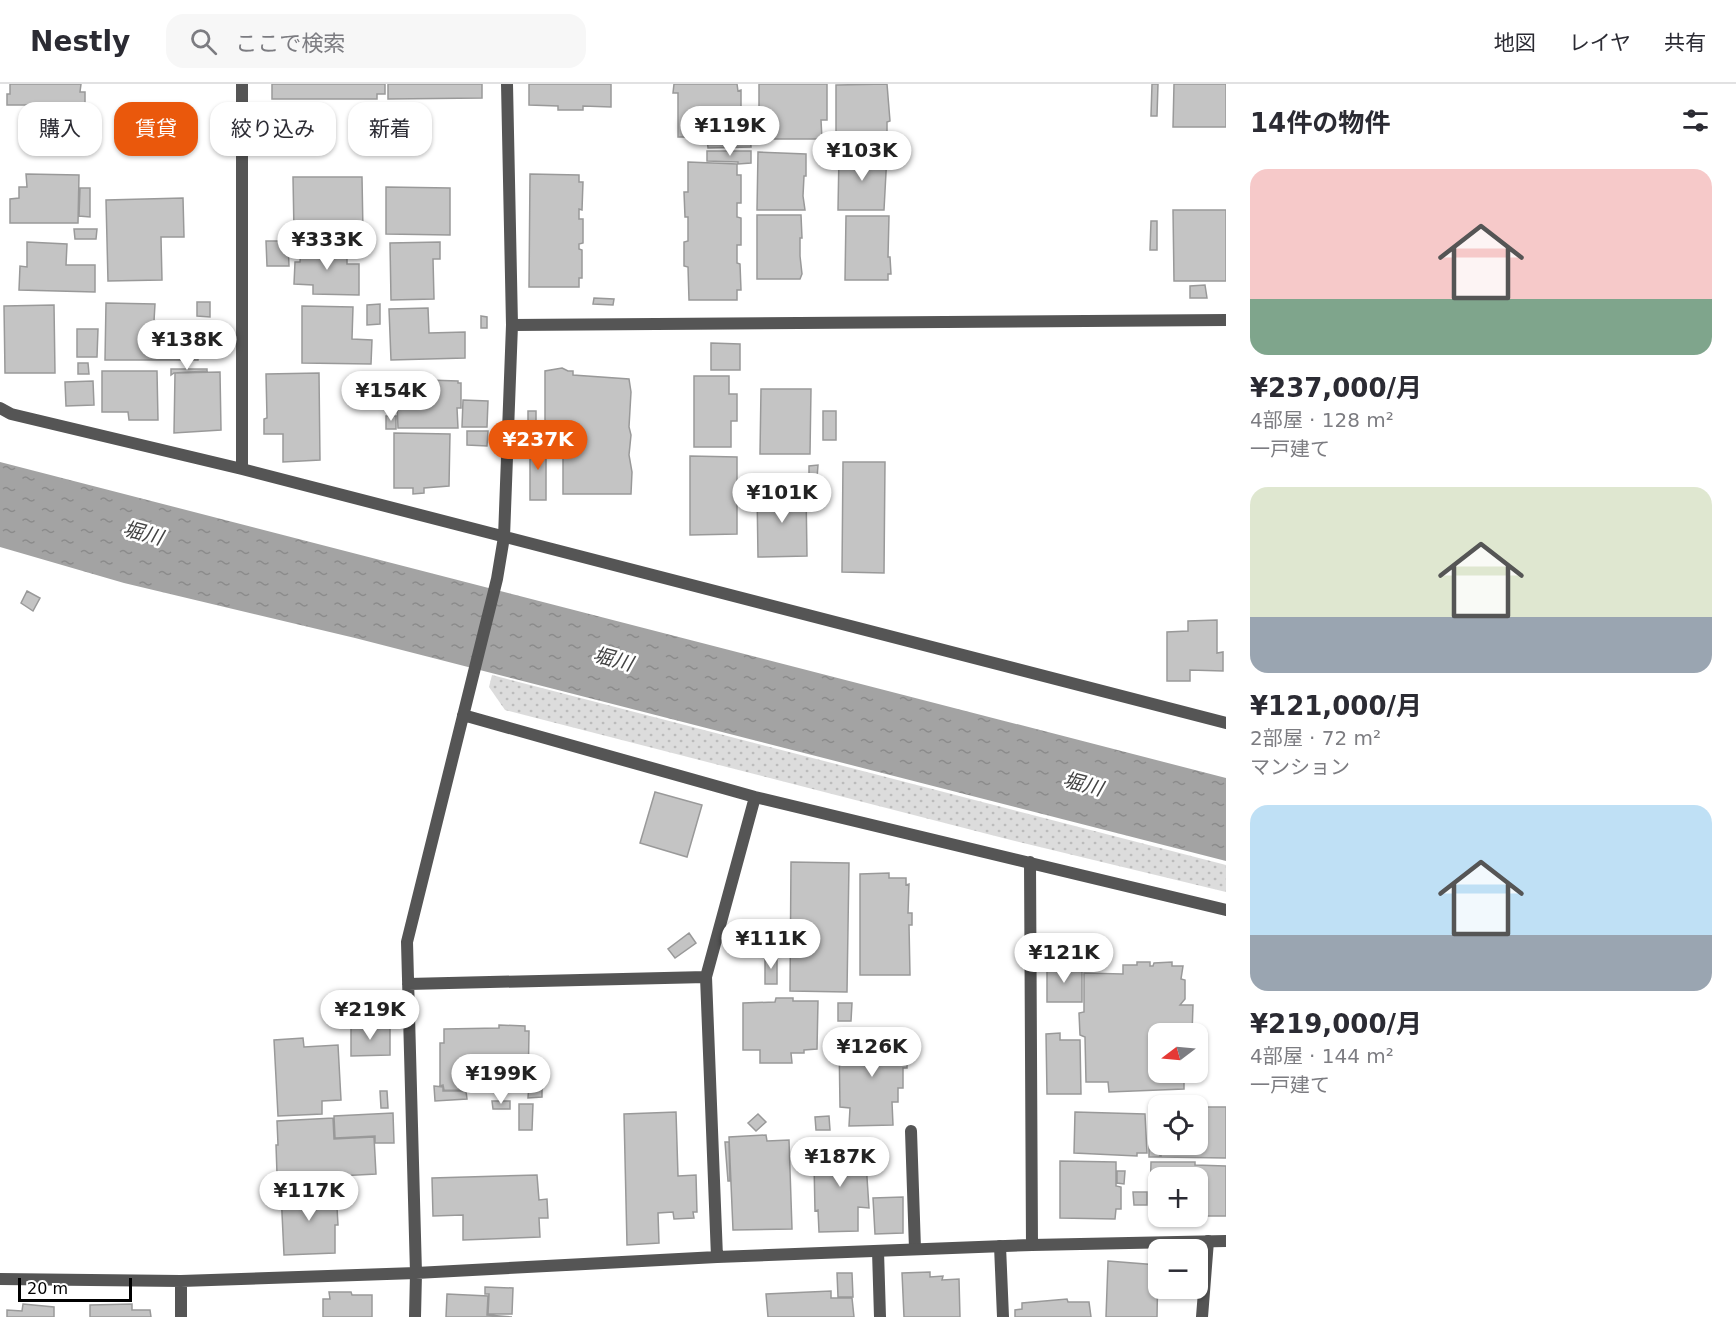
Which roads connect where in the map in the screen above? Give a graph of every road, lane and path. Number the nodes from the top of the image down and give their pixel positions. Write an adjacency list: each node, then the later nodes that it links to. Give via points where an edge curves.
1 (242, 84): 6 (street)
2 (507, 84): 4 (street)
3 (1226, 320): 4 (street)
4 (512, 325): 7 (street)
5 (0, 408): 6 (street, via 11,414)
6 (242, 469): 7 (street)
7 (504, 537): 8 (street); 9 (street)
8 (463, 715): 10 (street); 14 (street, via 407,942)
9 (1226, 723)
10 (754, 797): 11 (street); 13 (street)
11 (1030, 862): 12 (street); 19 (street)
12 (1226, 910)
13 (706, 977): 14 (street); 23 (street)
14 (408, 984): 24 (street)
15 (911, 1131): 21 (street)
16 (1208, 1241): 17 (street)
17 (1226, 1241)
18 (1148, 1242): 19 (street)
19 (1032, 1245): 20 (street)
20 (1000, 1246): 21 (street); 31 (street)
21 (915, 1250): 22 (street)
22 (878, 1251): 23 (street); 30 (street)
23 (717, 1257): 24 (street)
24 (416, 1273): 26 (street); 29 (street)
25 (0, 1280): 26 (street)
26 (181, 1281): 28 (street)
27 (1203, 1299): 32 (street)
28 (181, 1317)
29 (415, 1317)
30 (880, 1317)
31 (1003, 1317)
32 (1202, 1317)

